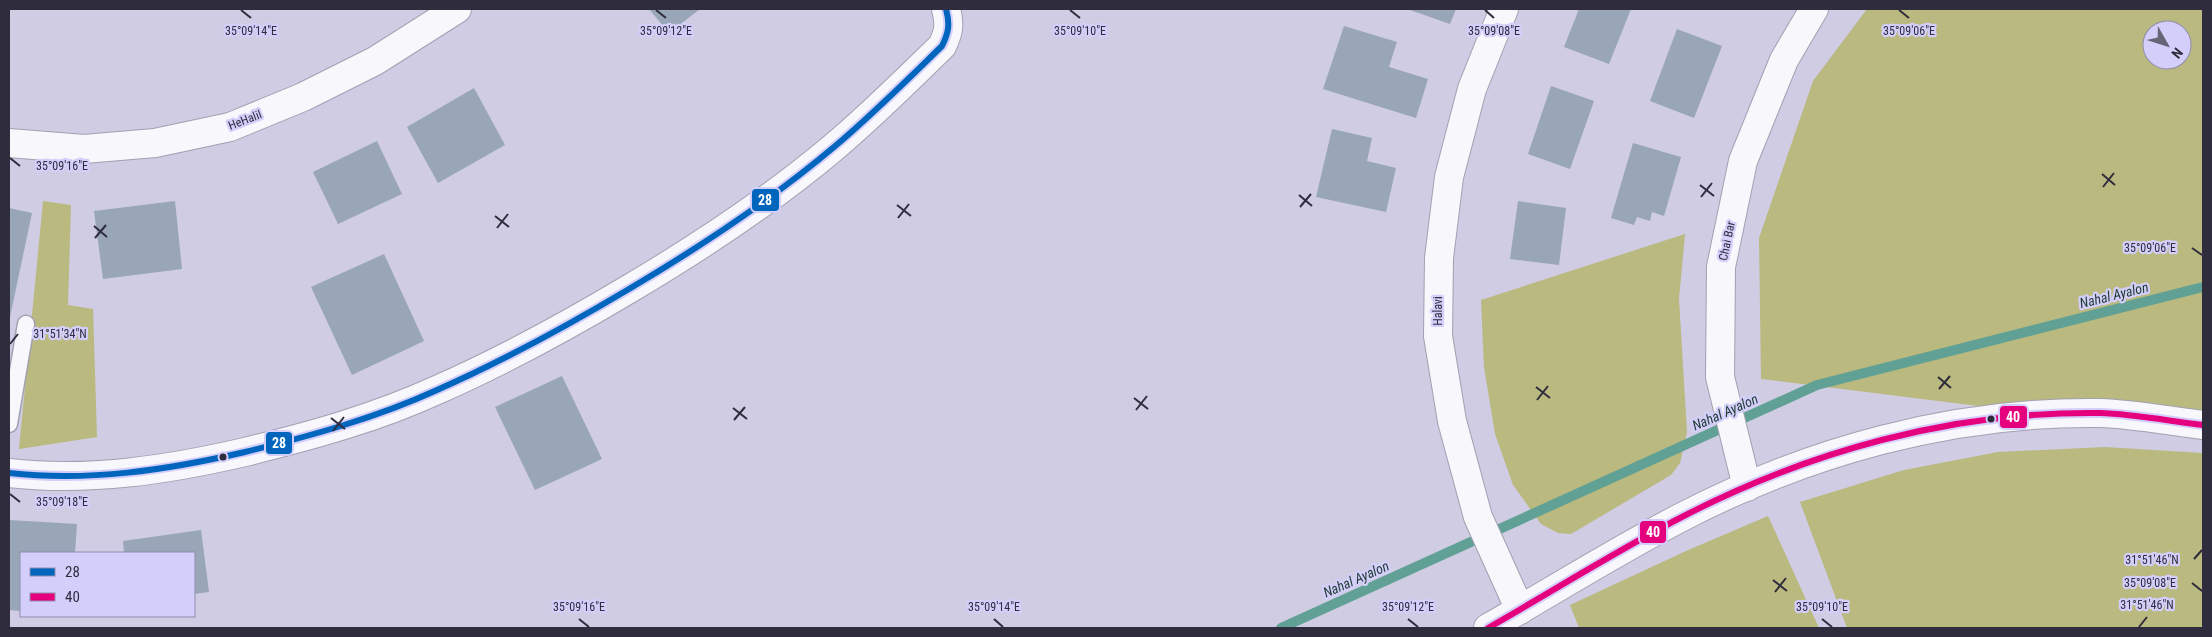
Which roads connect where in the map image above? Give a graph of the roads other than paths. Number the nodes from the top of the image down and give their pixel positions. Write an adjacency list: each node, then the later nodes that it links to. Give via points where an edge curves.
1 (457, 9): 5 (street, HeHalil, via 375,61 303,97 230,127 155,143 84,149)
2 (946, 9): 9 (street, via 949,32 942,46 834,147 693,250 596,309 517,351 435,391 354,422 276,444 188,465 109,475 43,477)
3 (1504, 9): 11 (street, Halavi, via 1472,89 1449,177 1439,258 1438,336 1452,421 1478,518)
4 (1814, 9): 10 (street, Chai Bar, via 1784,60 1743,161 1721,267 1720,377)
5 (9, 144)
6 (26, 324): 7 (lane)
7 (9, 424)
8 (2203, 425): 10 (street, via 2103,413 2011,416 1966,422 1871,442 1823,456)
9 (9, 473)
10 (1747, 487): 11 (street, via 1678,520)
11 (1520, 610): 12 (street)
12 (1488, 628)

